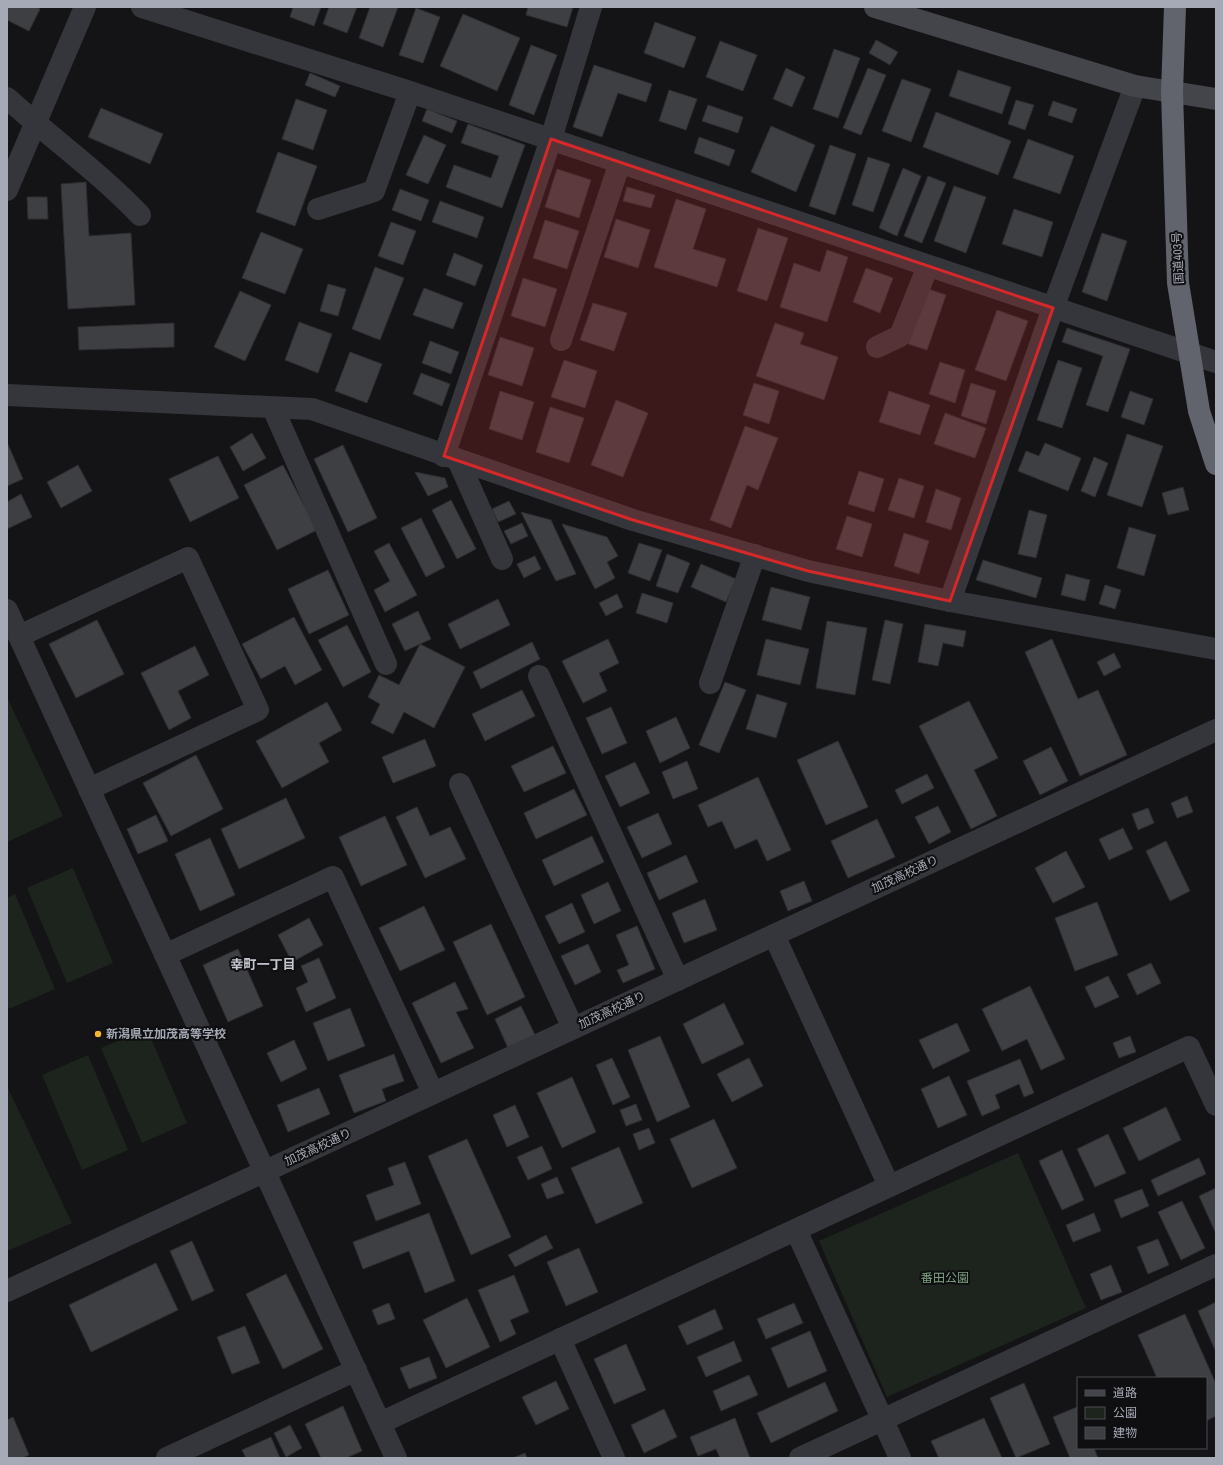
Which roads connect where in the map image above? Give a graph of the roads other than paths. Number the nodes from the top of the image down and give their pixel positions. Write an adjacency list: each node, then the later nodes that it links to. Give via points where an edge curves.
1 (85, 7): 11 (street)
2 (142, 7): 7 (street)
3 (591, 7): 12 (street)
4 (875, 7): 6 (street)
5 (1175, 7): 8 (highway, 国道403号)
6 (1135, 86): 8 (street); 18 (street)
7 (410, 92): 12 (street); 15 (street, via 374,190)
8 (1172, 92): 10 (street); 25 (highway, 国道403号, via 1178,283 1199,411)
9 (7, 98): 11 (street)
10 (1216, 99)
11 (35, 124): 14 (street); 16 (street, via 113,187)
12 (551, 139): 13 (street); 24 (street)
13 (620, 162): 17 (street); 19 (street)
14 (7, 190)
15 (318, 209)
16 (140, 215)
17 (928, 266): 18 (street); 20 (street, via 900,336)
18 (1053, 308): 21 (street); 28 (street)
19 (561, 340)
20 (877, 347)
21 (1216, 362)
22 (7, 395): 23 (street)
23 (273, 408): 24 (street, via 312,409); 32 (street)
24 (451, 458): 26 (street, via 634,520); 27 (street)
25 (1216, 464)
26 (755, 555): 28 (street, via 808,571); 34 (street)
27 (502, 559)
28 (950, 601): 31 (street)
29 (7, 610): 30 (street)
30 (19, 636): 37 (street); 37 (street, via 188,558 258,710)
31 (1216, 649)
32 (386, 664)
33 (539, 676): 40 (street)
34 (710, 683)
35 (1216, 730): 38 (street, 加茂高校通り)
36 (460, 784): 41 (street)
37 (89, 789): 39 (street)
38 (774, 935): 40 (street, 加茂高校通り); 45 (street)
39 (165, 955): 42 (street, via 333,877); 44 (street)
40 (678, 980): 41 (street, 加茂高校通り)
41 (573, 1028): 42 (street, 加茂高校通り)
42 (433, 1093): 44 (street, 加茂高校通り)
43 (1216, 1105): 45 (street, via 1189,1047)
44 (265, 1171): 48 (street, 加茂高校通り); 50 (street)
45 (889, 1186): 46 (street)
46 (796, 1230): 49 (street); 51 (street)
47 (1216, 1265): 51 (street)
48 (7, 1291)
49 (560, 1339): 52 (street); 55 (street)
50 (356, 1370): 52 (street); 53 (street)
51 (883, 1420): 56 (street); 57 (street)
52 (380, 1423): 54 (street)
53 (167, 1458)
54 (396, 1458)
55 (614, 1458)
56 (800, 1458)
57 (900, 1458)

